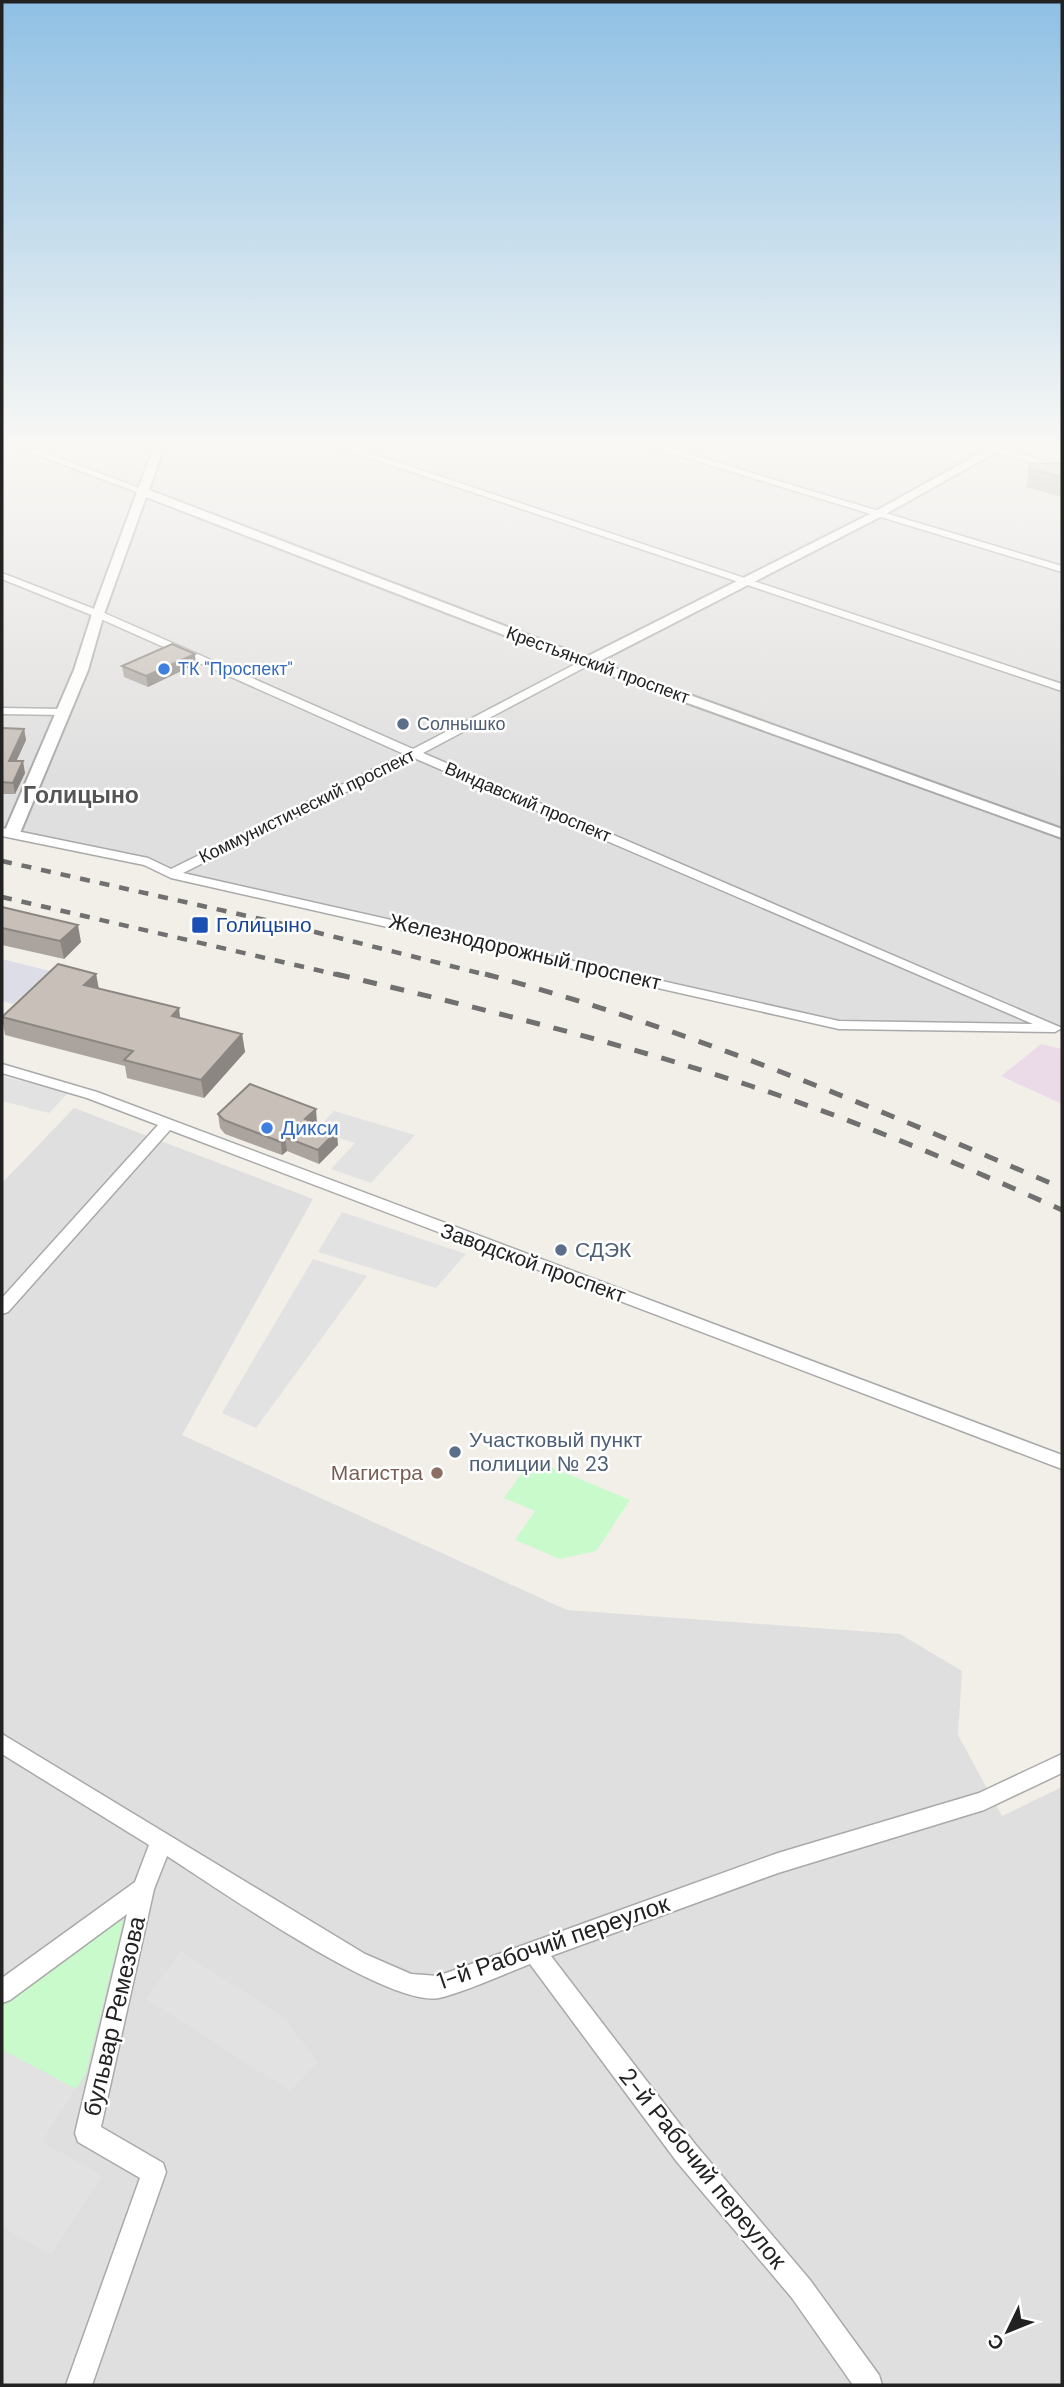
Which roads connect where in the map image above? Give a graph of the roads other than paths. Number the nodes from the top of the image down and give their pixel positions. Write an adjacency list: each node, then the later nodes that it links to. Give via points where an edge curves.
1 (118, 557): 9 (street)
2 (315, 557): 10 (street, Крестьянский проспект)
3 (677, 557): 8 (street)
4 (794, 557): 8 (street, Коммунистический проспект)
5 (1023, 557): 6 (street)
6 (1062, 569)
7 (2, 576): 9 (street, Виндавский проспект)
8 (749, 581): 10 (street, Коммунистический проспект); 11 (street)
9 (98, 614): 13 (street); 14 (street, Виндавский проспект)
10 (587, 662): 14 (street, Коммунистический проспект); 16 (street, Крестьянский проспект)
11 (1062, 688)
12 (2, 711): 13 (street)
13 (63, 712): 15 (street)
14 (415, 753): 17 (street, Коммунистический проспект); 18 (street, Виндавский проспект)
15 (7, 833): 17 (street, Железнодорожный проспект, via 148,862)
16 (1062, 834)
17 (171, 874): 18 (street, Железнодорожный проспект, via 839,1025)
18 (1059, 1025)
19 (2, 1068): 20 (street, Заводской проспект)
20 (167, 1124): 21 (street); 22 (street, Заводской проспект)
21 (2, 1308)
22 (1062, 1462)
23 (2, 1743): 25 (street, 1-й Рабочий переулок)
24 (1062, 1763): 27 (street, 1-й Рабочий переулок, via 984,1801 778,1863)
25 (160, 1843): 26 (street, бульвар Ремезова); 27 (street, 1-й Рабочий переулок, via 356,1962 410,1985 438,1987)
26 (143, 1889): 28 (street, бульвар Ремезова); 29 (street, бульвар Ремезова, via 87,2133 154,2172)
27 (535, 1953): 30 (street, 2-й Рабочий переулок, via 687,2153 801,2289)
28 (2, 1992)
29 (79, 2385)
30 (869, 2385)

